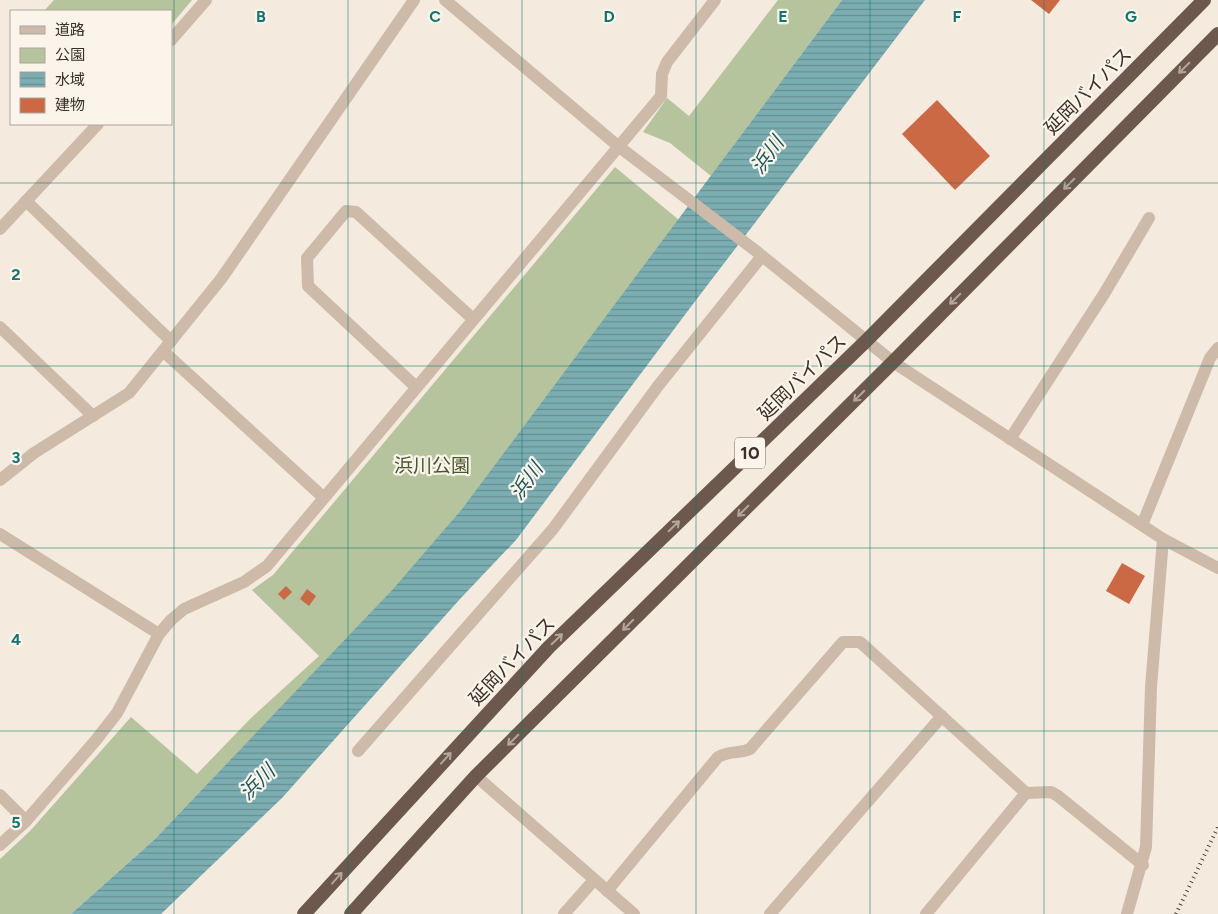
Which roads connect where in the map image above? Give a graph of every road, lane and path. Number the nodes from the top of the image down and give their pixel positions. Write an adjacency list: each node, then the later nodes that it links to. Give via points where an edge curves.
1 (206, 0): 7 (street)
2 (414, 0): 16 (street, via 221,279)
3 (445, 0): 9 (street)
4 (715, 0): 9 (street, via 667,62 662,74 661,96)
5 (1204, 0): 17 (highway, 延岡バイパス / 10)
6 (1218, 34): 20 (highway, 10, one-way to 20)
7 (172, 39)
8 (96, 125): 10 (street)
9 (618, 146): 13 (street); 14 (street)
10 (26, 200): 12 (street); 16 (street)
11 (1149, 218): 23 (street)
12 (0, 229)
13 (759, 253): 17 (street); 32 (street, via 552,529)
14 (473, 319): 21 (street); 21 (street, via 356,212 346,211 307,258 308,286)
15 (0, 327): 22 (street)
16 (171, 341): 19 (street)
17 (866, 341): 20 (street); 41 (highway, 延岡バイパス / 10, one-way to 17, via 549,646)
18 (1218, 348): 26 (street, via 1210,358)
19 (163, 351): 22 (street, via 128,393); 25 (street)
20 (893, 362): 23 (street); 33 (highway, 10, one-way to 33)
21 (416, 387): 25 (street)
22 (93, 416): 24 (street, via 34,453)
23 (1010, 439): 26 (street)
24 (0, 480)
25 (323, 497): 30 (street, via 267,566 244,582 184,609)
26 (1142, 525): 28 (street)
27 (0, 534): 30 (street)
28 (1163, 539): 29 (street); 38 (street, via 1151,687)
29 (1218, 568)
30 (159, 634): 36 (street, via 117,712)
31 (942, 716): 34 (street); 40 (street, via 860,642 843,642 750,749 742,753 731,751 718,757); 45 (street)
32 (358, 751)
33 (476, 776): 39 (street); 42 (highway, 10)
34 (1026, 793): 38 (street, via 1050,792 1058,796); 46 (street)
35 (0, 796): 36 (street)
36 (26, 821): 37 (street)
37 (0, 845)
38 (1143, 865): 47 (street)
39 (594, 880): 40 (street); 43 (street)
40 (607, 891): 44 (street)
41 (304, 914)
42 (351, 914)
43 (564, 914)
44 (634, 914)
45 (770, 914)
46 (926, 914)
47 (1127, 914)

